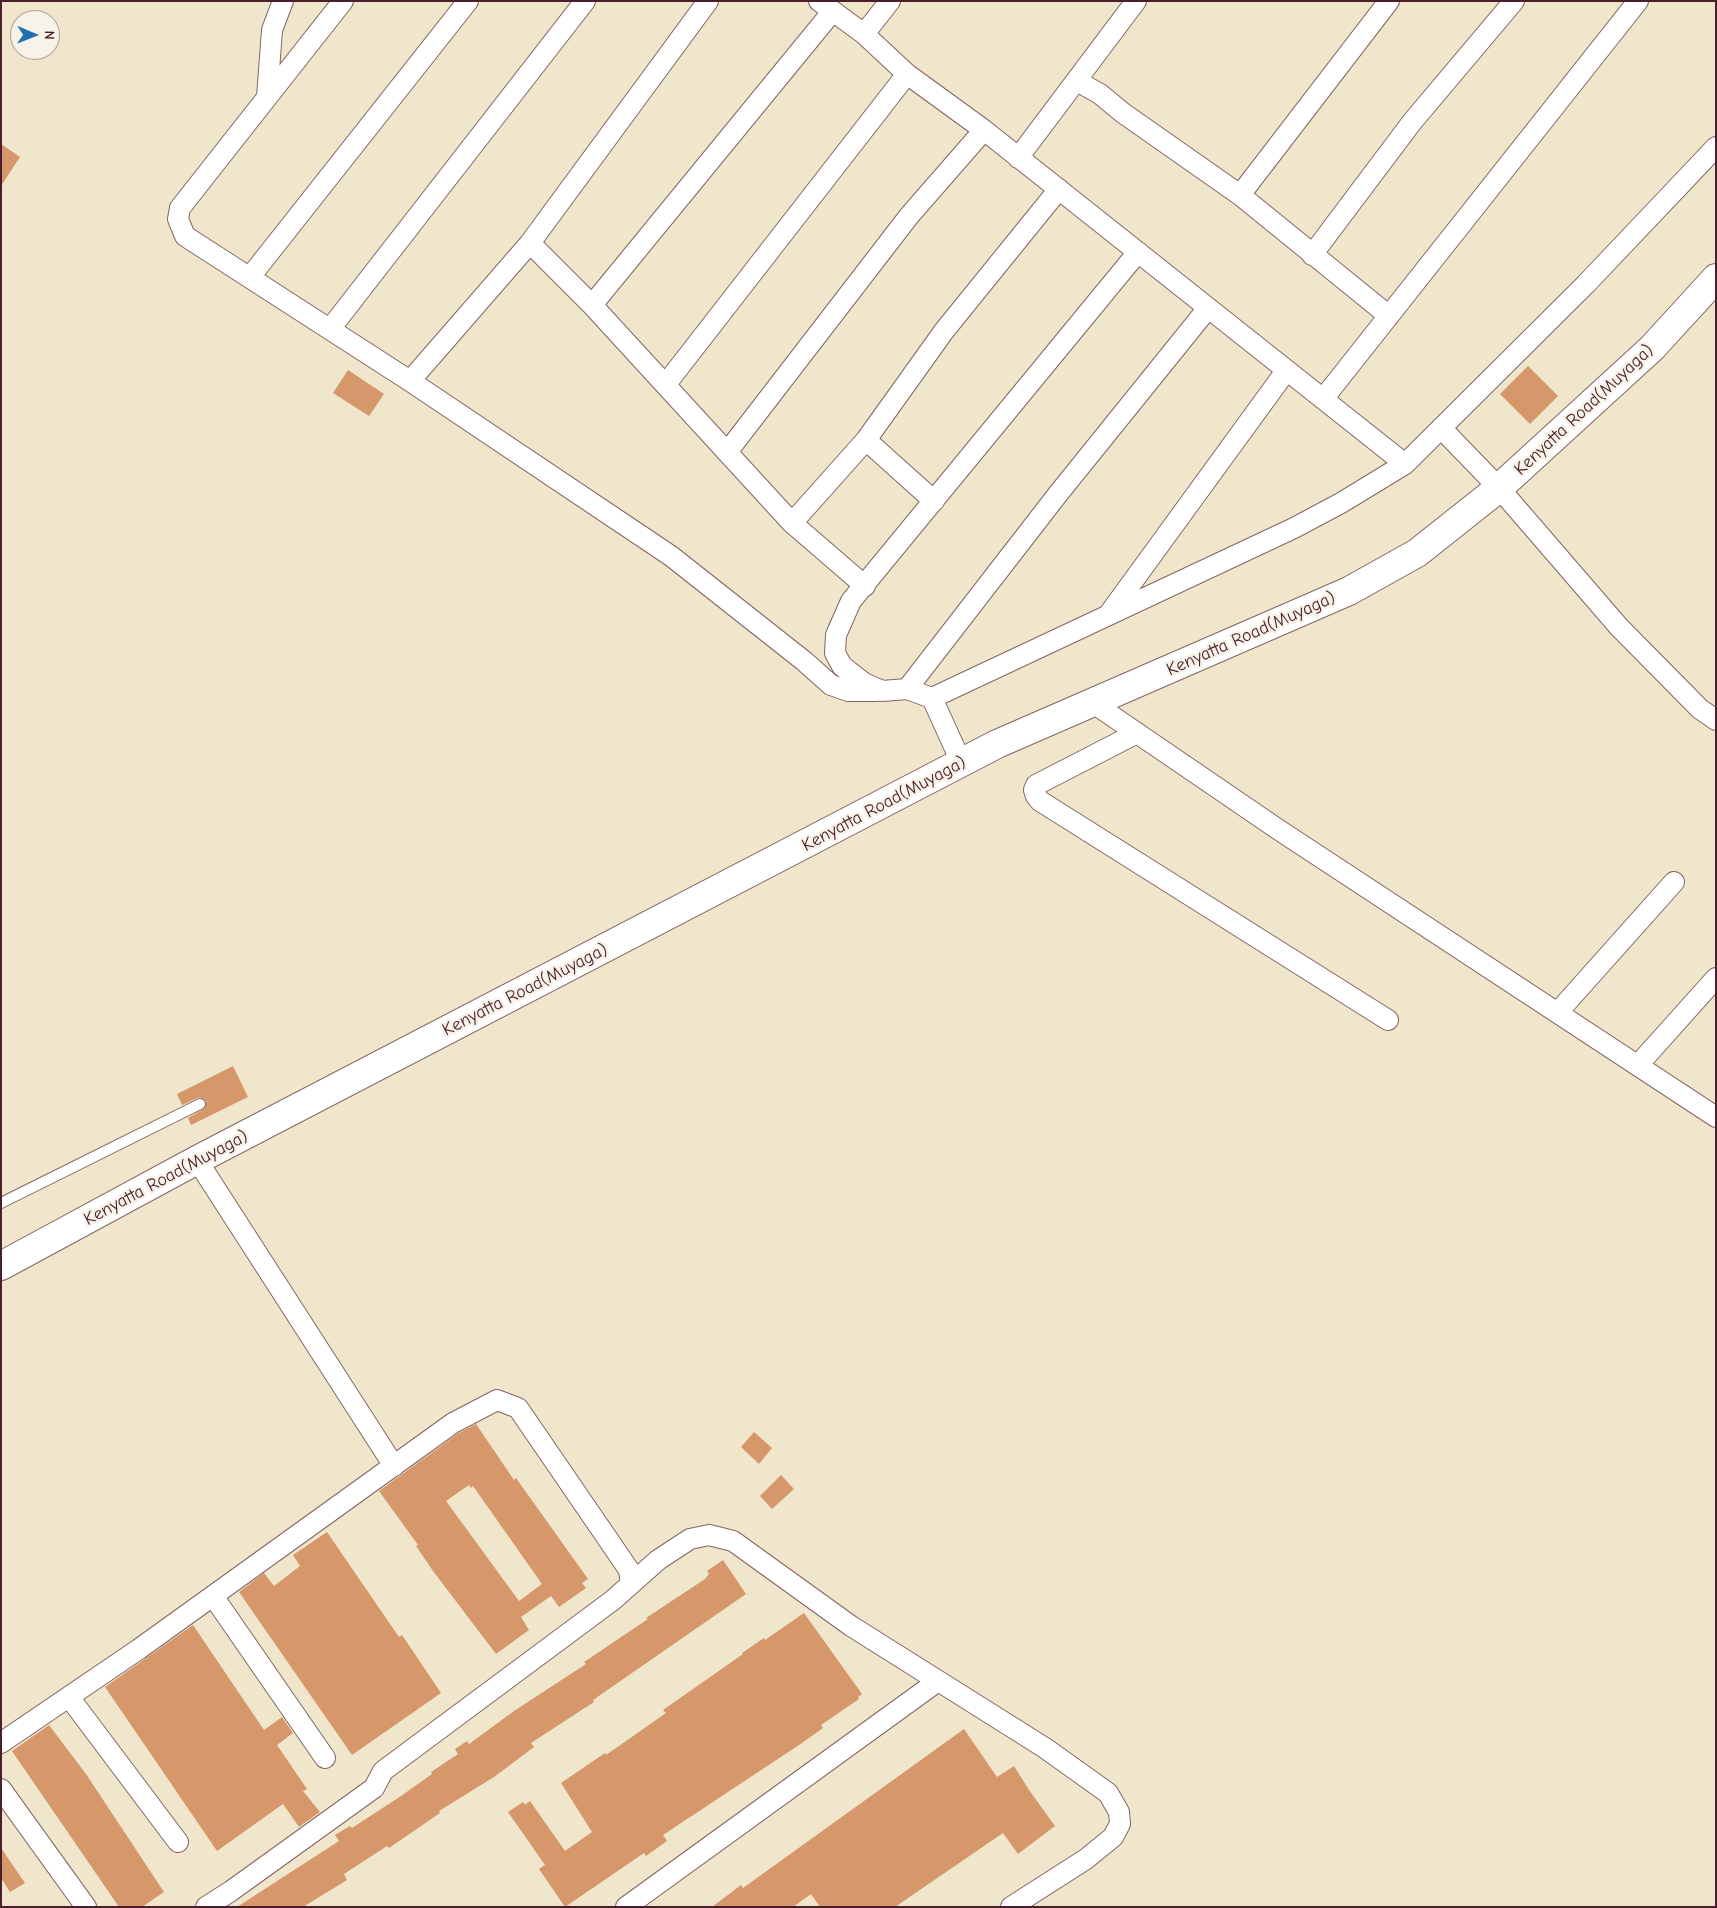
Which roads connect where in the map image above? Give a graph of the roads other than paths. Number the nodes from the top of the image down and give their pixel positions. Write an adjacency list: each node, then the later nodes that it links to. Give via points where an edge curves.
1 (283, 1): 15 (street, via 272,30)
2 (343, 1): 15 (street)
3 (468, 1): 24 (street)
4 (585, 1): 29 (street)
5 (708, 1): 21 (street)
6 (890, 1): 12 (street)
7 (1136, 1): 14 (street)
8 (1389, 1): 20 (street)
9 (1514, 1): 23 (street, via 1412,122)
10 (1638, 1): 28 (street)
11 (825, 7): 12 (street); 26 (street)
12 (864, 34): 13 (street)
13 (907, 74): 16 (street); 32 (street)
14 (1077, 80): 18 (street); 20 (street)
15 (267, 96): 24 (street, via 189,194 180,208 178,219 185,236)
16 (984, 130): 18 (street); 36 (street, via 909,216)
17 (1716, 147): 34 (street, via 1586,284)
18 (1018, 158): 19 (street)
19 (1059, 189): 22 (street); 35 (street, via 944,331)
20 (1240, 195): 23 (street)
21 (530, 243): 26 (street); 31 (street)
22 (1138, 252): 27 (street); 39 (street)
23 (1312, 255): 28 (street)
24 (250, 277): 29 (street)
25 (1716, 278): 38 (main road, Kenyatta Road(Muyaga), via 1652,348)
26 (592, 305): 32 (street)
27 (1208, 308): 30 (street); 44 (street, via 1058,494)
28 (1389, 316): 33 (street)
29 (330, 329): 31 (street)
30 (1286, 371): 33 (street); 42 (street)
31 (410, 381): 43 (street, via 671,556 831,685 848,691)
32 (666, 384): 36 (street)
33 (1323, 399): 37 (street)
34 (1441, 428): 37 (street); 38 (street)
35 (866, 440): 39 (street); 40 (street)
36 (728, 451): 40 (street)
37 (1405, 464): 42 (street, via 1294,528)
38 (1499, 488): 46 (main road, Kenyatta Road(Muyaga), via 1418,553 1350,590); 47 (street, via 1618,628 1700,709)
39 (934, 501): 41 (street)
40 (792, 523): 41 (street)
41 (865, 586): 43 (street, via 851,601 836,635 835,653 842,666 864,683)
42 (1108, 615): 45 (street)
43 (882, 690): 44 (street)
44 (907, 690): 45 (street)
45 (932, 698): 49 (street)
46 (1093, 703): 48 (street); 49 (main road, Kenyatta Road(Muyaga), via 997,744)
47 (1716, 720)
48 (1138, 733): 52 (street); 53 (street, via 1036,785 1036,796 1040,802)
49 (962, 764): 57 (main road, Kenyatta Road(Muyaga))
50 (1674, 882): 52 (street)
51 (1716, 978): 54 (street)
52 (1558, 1012): 54 (street)
53 (1388, 1020)
54 (1638, 1065): 56 (street)
55 (200, 1104): 58 (lane)
56 (1716, 1117)
57 (197, 1160): 59 (main road, Kenyatta Road(Muyaga)); 60 (street)
58 (1, 1203)
59 (1, 1266)
60 (394, 1466): 61 (street, via 453,1423 497,1400 518,1408 629,1570); 62 (street)
61 (630, 1584): 63 (street, via 690,1539 710,1535 733,1542 851,1626); 70 (street, via 383,1771 374,1788)
62 (213, 1596): 64 (street); 66 (street)
63 (938, 1681): 71 (street); 72 (street, via 1045,1748 1108,1793 1119,1812 1120,1824 1113,1837 1086,1859)
64 (69, 1696): 65 (street); 68 (street)
65 (1, 1743)
66 (325, 1758)
67 (1, 1789): 69 (street)
68 (178, 1842)
69 (86, 1907)
70 (206, 1907)
71 (626, 1907)
72 (1011, 1907)

